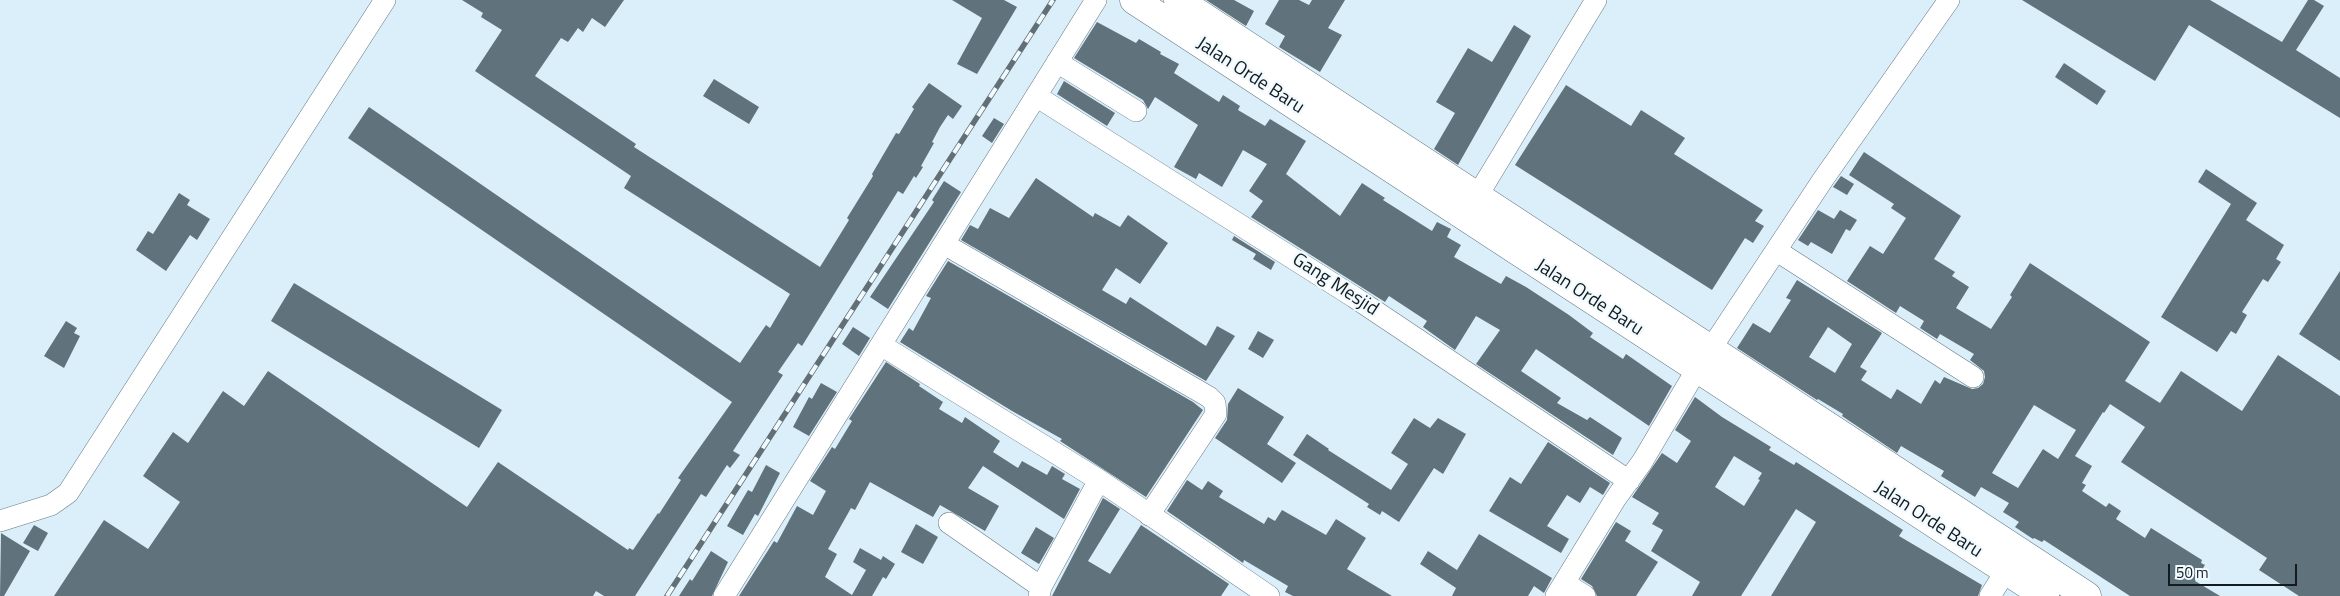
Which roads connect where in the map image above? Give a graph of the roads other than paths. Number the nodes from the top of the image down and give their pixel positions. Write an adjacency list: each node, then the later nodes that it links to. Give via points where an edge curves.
1 (384, 0): 19 (street, via 68,493 50,505)
2 (1096, 0): 7 (street)
3 (1134, 0): 10 (main road, Jalan Orde Baru)
4 (1178, 0): 10 (main road, Jalan Orde Baru)
5 (1596, 0): 10 (street)
6 (1949, 0): 12 (street)
7 (1057, 62): 8 (street); 9 (street)
8 (1036, 96): 11 (street); 17 (street, Gang Mesjid, via 1354,297)
9 (1136, 111)
10 (1471, 207): 14 (main road, Jalan Orde Baru)
11 (944, 244): 13 (street); 18 (street, via 1215,403 1216,414)
12 (1777, 251): 14 (street); 15 (street)
13 (881, 345): 16 (street); 24 (street)
14 (1704, 359): 17 (street); 21 (main road, Jalan Orde Baru)
15 (1973, 377)
16 (1099, 480): 18 (street); 23 (street)
17 (1630, 481): 22 (street, via 1616,498)
18 (1149, 515): 25 (street)
19 (0, 521)
20 (949, 523): 23 (street)
21 (2012, 561): 27 (street); 28 (main road, Jalan Orde Baru); 29 (main road, Jalan Orde Baru)
22 (1560, 590): 26 (street)
23 (1040, 592)
24 (724, 596)
25 (1269, 596)
26 (1584, 596)
27 (1990, 596)
28 (2044, 596)
29 (2087, 596)

